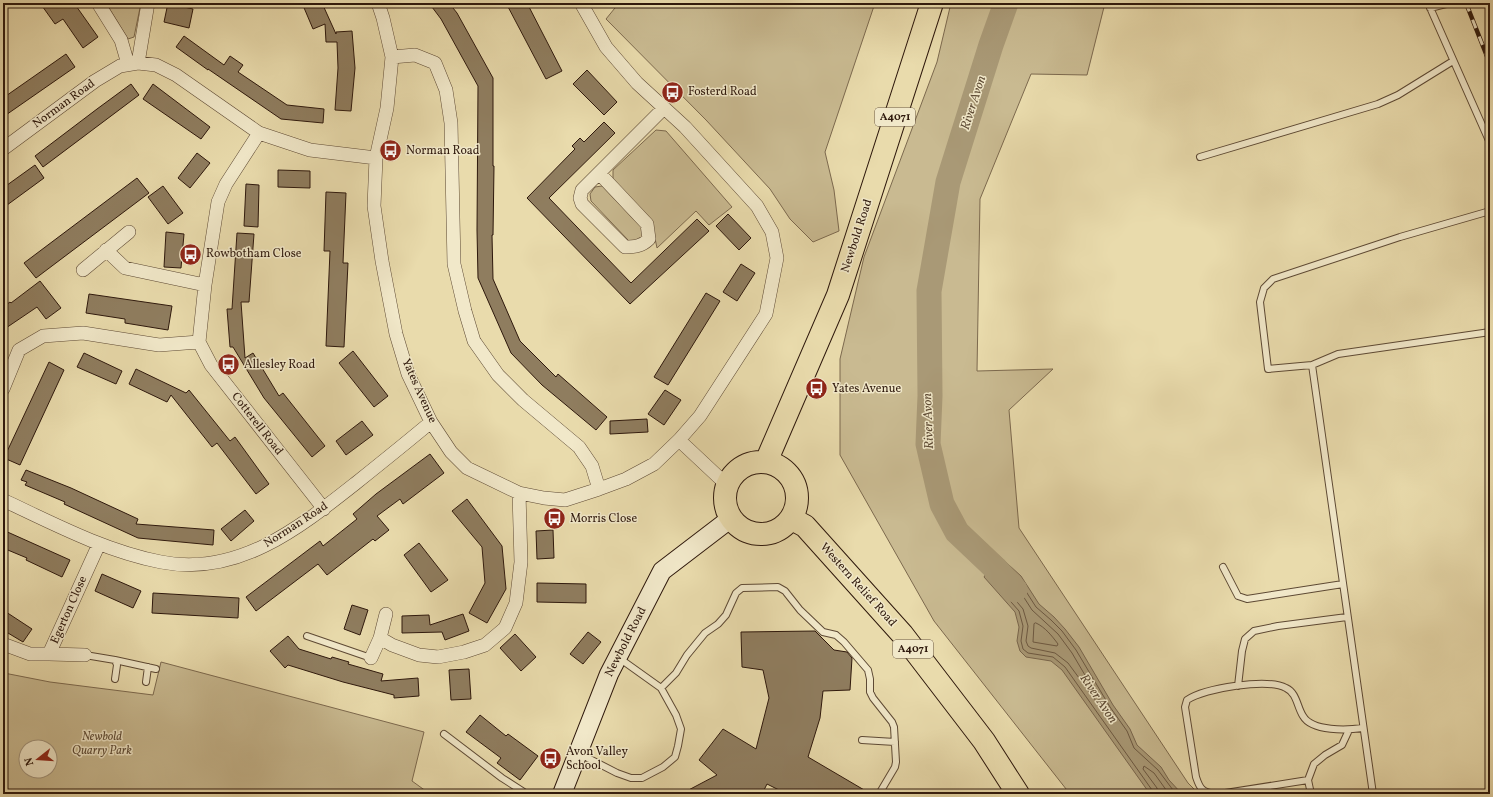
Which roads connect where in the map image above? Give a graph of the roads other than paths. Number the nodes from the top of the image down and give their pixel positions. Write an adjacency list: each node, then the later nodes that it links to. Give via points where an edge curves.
1 (98, 3): 10 (street)
2 (148, 3): 10 (street)
3 (378, 3): 8 (street, Yates Avenue)
4 (581, 3): 11 (street, via 606,47 637,83)
5 (932, 3): 29 (highway, Newbold Road / A4071, via 838,295)
6 (1450, 3): 7 (lane)
7 (1430, 6): 9 (lane)
8 (392, 57): 16 (street, Yates Avenue, via 387,108); 31 (street, via 415,55 434,63 446,90 451,123 454,264 474,341 498,375 523,400 579,446 592,466)
9 (1453, 61): 13 (lane); 15 (lane, via 1398,95 1378,104)
10 (133, 63): 12 (street, via 156,65 176,75); 14 (street, Norman Road, via 120,66 95,81)
11 (664, 108): 17 (street); 28 (street, Yates Avenue, via 685,127 758,206 772,232 777,258 766,314 700,416)
12 (259, 133): 16 (street, via 310,150); 22 (street, via 226,184 218,202)
13 (1490, 143)
14 (3, 149)
15 (1200, 157)
16 (376, 158): 27 (street, Yates Avenue, via 374,206 396,334 408,374)
17 (599, 173): 17 (street, via 582,190 582,204 625,247 636,247 645,243 649,239 647,224)
18 (1490, 211): 25 (lane, via 1400,237 1273,279 1264,288 1260,302 1268,369)
19 (129, 232): 20 (street)
20 (106, 250): 21 (street); 22 (street, via 125,268)
21 (83, 270)
22 (205, 285): 24 (street)
23 (1490, 332): 25 (lane, via 1338,354)
24 (199, 342): 26 (street, via 159,345 83,333 43,336 19,350); 34 (street, Cotterell Road, via 211,365)
25 (1312, 365): 39 (lane)
26 (3, 389)
27 (431, 422): 32 (street, Yates Avenue, via 451,452 467,468); 34 (street, Norman Road)
28 (678, 440): 30 (street); 31 (street, Yates Avenue, via 654,464 626,479)
29 (766, 462): 30 (highway, via 754,462 742,467); 36 (highway, via 788,473 794,483 797,495)
30 (727, 485): 35 (highway, via 724,497)
31 (599, 489): 32 (street, Yates Avenue, via 565,500)
32 (519, 493): 43 (street, via 521,562 516,603 505,628 485,645 438,657 419,655)
33 (3, 500): 37 (street, Norman Road)
34 (324, 509): 37 (street, Norman Road, via 270,544 251,553 219,561 192,565 161,562)
35 (730, 519): 36 (highway, via 739,528 761,535 773,533); 47 (main road, Newbold Road, via 662,571)
36 (792, 519): 66 (highway, Western Relief Road / A4071, via 805,526 902,634 984,741)
37 (99, 544): 45 (street, Egerton Close)
38 (1223, 567): 39 (lane, via 1238,596 1247,599)
39 (1343, 584): 41 (lane)
40 (386, 614): 43 (street)
41 (1348, 617): 54 (lane, via 1254,631 1245,639); 56 (lane)
42 (307, 636): 48 (lane)
43 (380, 638): 48 (street)
44 (3, 644): 45 (street, Egerton Close, via 30,654)
45 (49, 654): 46 (street)
46 (85, 655): 49 (lane)
47 (617, 657): 55 (lane); 61 (main road, Newbold Road)
48 (371, 658)
49 (115, 660): 50 (lane); 52 (lane)
50 (148, 667): 51 (lane); 53 (lane)
51 (156, 669)
52 (115, 679)
53 (146, 682)
54 (1238, 686): 57 (lane, via 1270,684 1286,688 1294,694 1303,717 1309,723); 67 (lane, via 1207,692 1187,700 1196,777 1199,787 1205,792)
55 (661, 688): 60 (lane, via 676,673 705,633 726,615 736,593 742,588 778,587 785,591 823,632 836,635 868,670 870,692 892,722); 61 (lane, via 676,714 681,729 675,757 663,767 642,778 631,778)
56 (1363, 728): 57 (lane); 70 (lane)
57 (1349, 730): 62 (lane, via 1342,745 1314,764)
58 (444, 734): 63 (lane)
59 (862, 740): 60 (lane)
60 (895, 742): 65 (lane, via 895,767)
61 (578, 753): 64 (main road, Newbold Road)
62 (1308, 780): 68 (lane); 69 (lane)
63 (527, 794)
64 (562, 794)
65 (879, 794)
66 (1018, 794)
67 (1215, 794)
68 (1219, 794)
69 (1311, 794)
70 (1373, 794)

